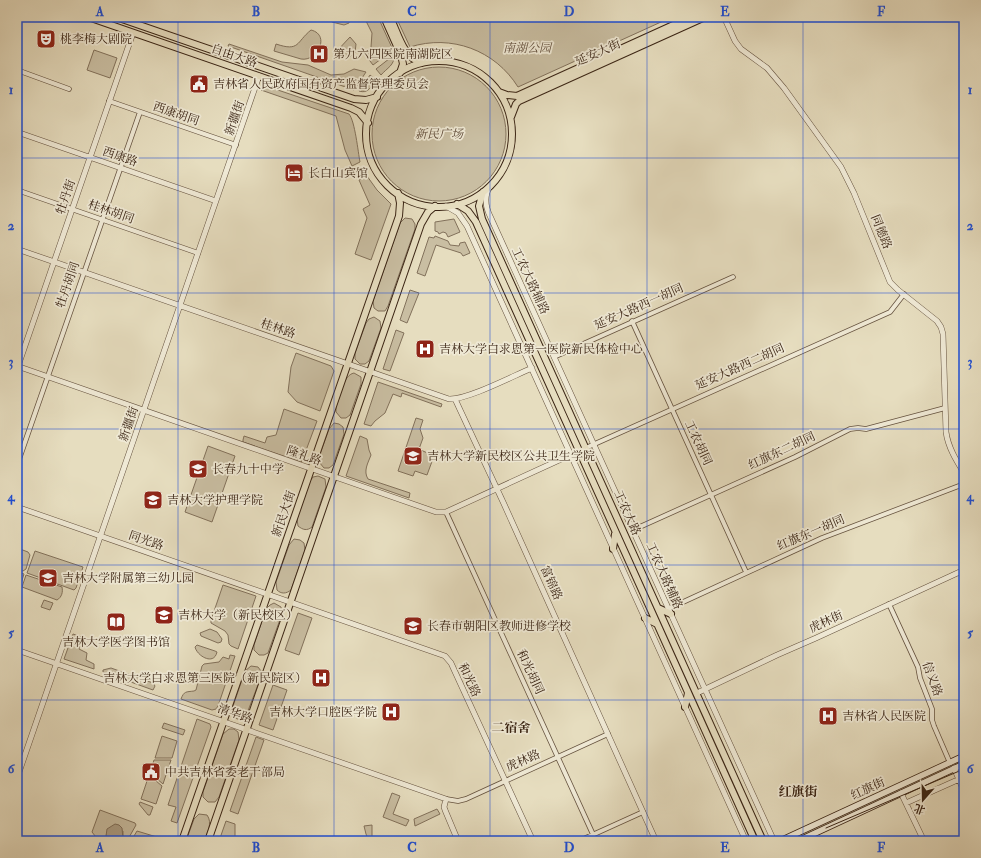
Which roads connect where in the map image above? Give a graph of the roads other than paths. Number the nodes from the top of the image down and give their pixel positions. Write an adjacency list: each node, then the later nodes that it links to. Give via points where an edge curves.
1 (88, 17): 10 (main road, 自由大路)
2 (116, 17): 9 (main road, 自由大路)
3 (138, 17): 9 (street)
4 (384, 17): 13 (main road, via 402,55 403,64)
5 (390, 17): 11 (main road, via 407,53 412,59)
6 (691, 17): 16 (main road, 延安大街, via 517,96)
7 (705, 17): 20 (main road, 延安大街, via 519,101)
8 (724, 17): 41 (street, 同德路, via 738,45 746,54 767,68 780,83 841,167 890,282)
9 (136, 24): 17 (main road, 自由大路, via 354,99 366,100)
10 (133, 33): 14 (main road, 自由大路); 18 (street, 牡丹街)
11 (422, 63): 13 (main road); 16 (main road, via 440,61 463,65 484,76)
12 (17, 70): 15 (street)
13 (399, 73): 17 (main road)
14 (259, 76): 21 (main road, 自由大路, via 351,108 359,112); 23 (street, 新疆街)
15 (69, 89)
16 (498, 91): 20 (main road)
17 (377, 97): 21 (main road)
18 (109, 102): 19 (street, 西康胡同); 24 (street, 牡丹街)
19 (140, 112): 23 (street, 西康胡同); 25 (street, 牡丹胡同)
20 (510, 118): 26 (main road, via 510,153 500,174)
21 (368, 123): 29 (main road, via 368,145 372,161 382,178)
22 (17, 132): 24 (street, 西康路)
23 (236, 145): 30 (street, 新疆街)
24 (90, 157): 25 (street, 西康路); 34 (street, 牡丹街)
25 (120, 167): 30 (street, 西康路); 35 (street, 牡丹胡同)
26 (490, 186): 28 (main road); 44 (street, 工农大路辅路, via 486,199 487,210)
27 (17, 190): 34 (street, 桂林胡同)
28 (483, 192): 31 (main road); 55 (main road, 工农大路, via 479,206 482,219)
29 (398, 193): 32 (main road, via 417,203); 45 (main road, 新民大街, via 399,216)
30 (216, 201): 37 (street, 新疆街)
31 (457, 204): 33 (main road); 56 (main road, 工农大路, via 468,211 476,222)
32 (435, 206): 33 (main road); 48 (main road, via 421,224)
33 (446, 206): 47 (street, via 458,213 468,226)
34 (72, 210): 35 (street, 桂林胡同); 38 (street, 牡丹街)
35 (102, 220): 37 (street, 桂林胡同); 39 (street, 牡丹胡同)
36 (17, 249): 38 (street, 桂林路)
37 (198, 253): 42 (street, 新疆街)
38 (54, 262): 39 (street, 桂林路); 46 (street, 牡丹街)
39 (84, 272): 42 (street, 桂林路); 49 (street, 牡丹胡同)
40 (733, 277): 43 (street, 延安大路西一胡同)
41 (904, 294): 51 (street, 同德路, via 941,327); 52 (street, 延安大路西二胡同, via 890,312)
42 (180, 305): 45 (street, 桂林路); 53 (street, 新疆街)
43 (632, 321): 44 (street, 延安大路西一胡同); 52 (street, 工农胡同)
44 (554, 357): 54 (street, 工农大路辅路)
45 (348, 364): 48 (street, 桂林路); 59 (main road, 新民大街)
46 (17, 367): 49 (street, 隆礼路)
47 (532, 368): 50 (street, 桂林路); 57 (street)
48 (370, 372): 50 (street, 桂林路, via 441,397); 61 (main road)
49 (47, 377): 53 (street, 隆礼路); 58 (street, 牡丹胡同)
50 (455, 399): 63 (street, 富锦路)
51 (945, 408): 60 (street, 同德路, via 947,441); 64 (street, 红旗东二胡同, via 866,429 850,429 795,457)
52 (672, 409): 54 (street, 延安大路西二胡同); 64 (street, 工农胡同)
53 (144, 411): 59 (street, 隆礼路); 69 (street, 新疆街)
54 (594, 445): 55 (street, 延安大路西二胡同); 67 (street, 工农大路辅路)
55 (586, 449): 56 (street, 延安大路西二胡同); 76 (main road, 工农大路)
56 (579, 452): 57 (street); 68 (main road, 工农大路)
57 (571, 455): 63 (street); 70 (street)
58 (17, 465)
59 (311, 469): 61 (street, 隆礼路); 73 (main road, 新民大街)
60 (964, 473)
61 (333, 477): 66 (street, 隆礼路, via 436,512); 74 (main road)
62 (964, 484): 72 (street, 红旗东一胡同, via 822,538)
63 (497, 489): 66 (street); 88 (street, 富锦路)
64 (711, 494): 67 (street, 红旗东二胡同); 72 (street, 工农胡同)
65 (17, 507): 69 (street, 同光路)
66 (446, 512): 89 (street, 和光胡同)
67 (633, 530): 77 (street, 工农大路辅路)
68 (616, 532): 70 (main road); 79 (main road, 工农大路)
69 (101, 536): 73 (street, 同光路); 81 (street, 新疆街)
70 (614, 549): 78 (street)
71 (964, 570): 75 (street, 虎林街)
72 (746, 572): 77 (street, 红旗东一胡同)
73 (268, 594): 74 (street, 和光路); 86 (main road, 新民大街)
74 (290, 602): 87 (main road); 96 (street, 和光路, via 445,656)
75 (889, 604): 82 (street, 虎林街); 91 (street, 信义路, via 918,667 932,709 932,720)
76 (658, 608): 77 (main road); 84 (main road, 工农大路)
77 (670, 611): 82 (street, 工农大路辅路)
78 (645, 618): 79 (main road); 85 (street)
79 (657, 624): 83 (main road, 工农大路)
80 (17, 650): 81 (street, 清华路)
81 (57, 663): 86 (street, 清华路); 94 (street, 新疆街)
82 (705, 689): 84 (street, 虎林街); 114 (street, 工农大路辅路)
83 (688, 693): 85 (main road); 112 (main road, 工农大路)
84 (697, 693): 113 (main road, 工农大路)
85 (685, 707): 111 (street)
86 (224, 721): 87 (street, 清华路); 104 (main road, 新民大街)
87 (246, 729): 99 (street, 清华路); 105 (main road)
88 (608, 734): 89 (street, 虎林路); 101 (street, 富锦路)
89 (558, 756): 96 (street, 虎林路); 102 (street, 和光胡同)
90 (964, 756): 91 (main road, 红旗街)
91 (950, 763): 115 (main road, 红旗街)
92 (964, 764): 93 (main road, 红旗街)
93 (954, 768): 95 (street); 98 (main road, 红旗街)
94 (17, 778)
95 (961, 778): 97 (street); 100 (street)
96 (506, 780): 99 (street, 虎林路, via 462,800); 107 (street, 和光路)
97 (964, 791)
98 (901, 793): 100 (street); 103 (main road, 红旗街)
99 (446, 799): 106 (street, via 445,810)
100 (906, 803): 117 (street)
101 (643, 812): 102 (street); 110 (street, 富锦路)
102 (593, 834): 108 (street); 109 (street, 和光胡同)
103 (803, 840): 116 (main road, 红旗街)
104 (182, 841)
105 (208, 841)
106 (458, 841)
107 (533, 841)
108 (579, 841)
109 (596, 841)
110 (656, 841)
111 (746, 841)
112 (754, 841)
113 (764, 841)
114 (774, 841)
115 (780, 841)
116 (798, 841)
117 (924, 841)

